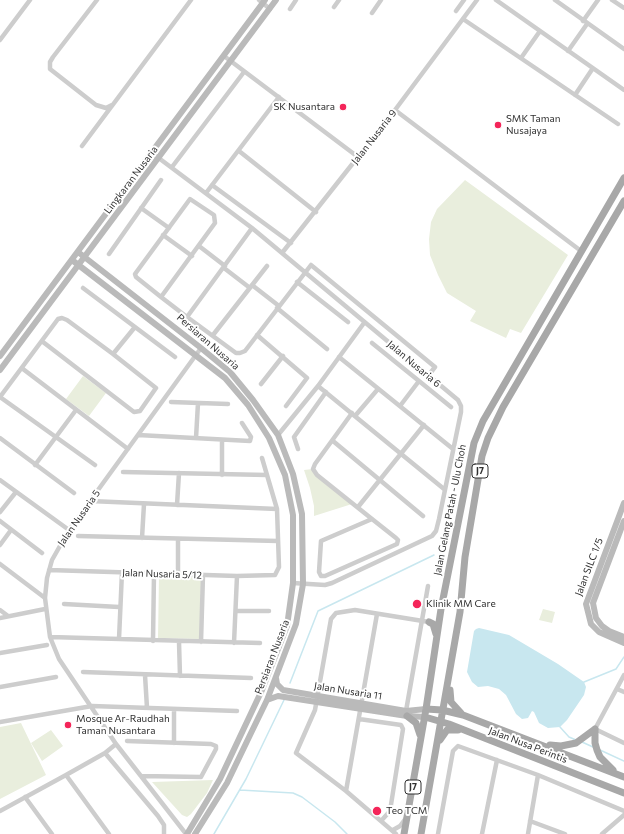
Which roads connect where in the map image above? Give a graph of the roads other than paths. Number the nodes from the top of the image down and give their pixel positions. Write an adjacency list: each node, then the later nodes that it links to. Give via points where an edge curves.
1 (30, 0): 24 (street)
2 (97, 0): 35 (street, via 53,57 50,69 101,108)
3 (191, 0): 35 (street)
4 (275, 0): 15 (street, Lingkaran Nusaria)
5 (296, 0): 18 (street)
6 (339, 0): 16 (street)
7 (381, 0): 20 (street)
8 (464, 0): 19 (street)
9 (477, 0): 21 (street, Jalan Nusaria 9)
10 (496, 0): 23 (street)
11 (598, 0): 22 (street)
12 (612, 0): 17 (street)
13 (262, 1): 15 (street); 27 (street, Lingkaran Nusaria)
14 (558, 1): 22 (street)
15 (270, 8): 29 (street, Lingkaran Nusaria)
16 (334, 8)
17 (624, 8)
18 (290, 9)
19 (456, 11)
20 (372, 13)
21 (464, 19): 28 (street); 36 (street, Jalan Nusaria 9)
22 (585, 22): 25 (street); 26 (street)
23 (540, 31): 26 (street); 28 (street)
24 (0, 40)
25 (624, 49)
26 (568, 51): 30 (street)
27 (224, 56): 29 (street); 40 (street, Lingkaran Nusaria)
28 (521, 58): 33 (street)
29 (231, 62): 31 (street); 42 (street, Lingkaran Nusaria)
30 (594, 68): 32 (street); 33 (street)
31 (244, 72): 34 (street); 43 (street)
32 (624, 90)
33 (575, 95): 37 (street)
34 (279, 97): 39 (street); 41 (street)
35 (116, 102): 38 (street)
36 (395, 110): 41 (street, Jalan Nusaria 9); 56 (street)
37 (618, 124)
38 (82, 146)
39 (238, 151): 46 (street); 50 (street)
40 (152, 153): 42 (street, Jalan Nusaria 6); 57 (street, Lingkaran Nusaria)
41 (358, 157): 50 (street, Jalan Nusaria 9)
42 (159, 159): 43 (street, Jalan Nusaria 6); 61 (street, Lingkaran Nusaria)
43 (172, 167): 47 (street, Jalan Nusaria 6)
44 (624, 178): 56 (main road, Jalan Gelang Patah - Ulu Choh / J7)
45 (161, 180): 49 (street)
46 (212, 185): 47 (street); 54 (street)
47 (206, 193): 52 (street, Jalan Nusaria 6)
48 (624, 201): 183 (main road, J7, via 503,407 488,438 482,456 465,557)
49 (141, 208): 51 (street); 59 (street)
50 (316, 212): 54 (street, Jalan Nusaria 9)
51 (168, 228): 53 (street); 55 (street, via 190,199 216,219)
52 (252, 228): 58 (street, Jalan Nusaria 6); 65 (street)
53 (163, 235): 60 (street); 70 (street, via 135,274)
54 (291, 243): 58 (street, Jalan Nusaria 9)
55 (199, 246): 60 (street); 65 (street)
56 (581, 251): 163 (main road, Jalan Gelang Patah - Ulu Choh / J7, via 483,421 474,443)
57 (78, 252): 61 (street, Persiaran Nusaria); 62 (street, Lingkaran Nusaria)
58 (282, 253): 66 (street, Jalan Nusaria 6)
59 (108, 254)
60 (192, 256): 70 (street)
61 (85, 257): 63 (street, Lingkaran Nusaria); 80 (street, Persiaran Nusaria)
62 (72, 260): 63 (street, Persiaran Nusaria); 84 (street, Lingkaran Nusaria)
63 (79, 264): 83 (street, Persiaran Nusaria); 89 (street, Lingkaran Nusaria)
64 (267, 266): 68 (street)
65 (224, 267): 68 (street); 72 (street)
66 (305, 273): 67 (street); 74 (street, Jalan Nusaria 6); 90 (street, via 311,264 435,366)
67 (297, 282): 71 (street); 73 (street)
68 (251, 287): 71 (street); 77 (street)
69 (83, 288): 75 (street)
70 (161, 297): 72 (street)
71 (278, 307): 76 (street); 81 (street)
72 (187, 317): 77 (street)
73 (348, 322)
74 (364, 322): 87 (street); 90 (street, Jalan Nusaria 6)
75 (135, 327): 82 (street); 86 (street)
76 (257, 335): 77 (street, via 245,351 236,353); 85 (street)
77 (213, 336)
78 (42, 342): 82 (street, via 58,319 62,318); 82 (street, via 134,412 140,411 156,388); 88 (street)
79 (372, 343): 91 (street)
80 (201, 348): 83 (street, Jalan Nusaria 5); 108 (street, Persiaran Nusaria, via 230,372)
81 (327, 349)
82 (113, 354)
83 (196, 355): 107 (street, Jalan Nusaria 5); 156 (street, Persiaran Nusaria, via 225,378 248,406 268,438 285,475 293,515)
84 (0, 356)
85 (283, 356): 92 (street); 100 (street, via 307,378)
86 (175, 357)
87 (339, 357): 93 (street); 94 (street)
88 (22, 369): 96 (street); 103 (street)
89 (0, 370)
90 (428, 376): 116 (street, Jalan Nusaria 6, via 458,400 461,406)
91 (419, 381): 101 (street); 102 (street)
92 (261, 384)
93 (318, 386): 95 (street); 108 (street)
94 (378, 388): 101 (street); 104 (street)
95 (326, 392): 104 (street); 115 (street, via 294,437)
96 (0, 397): 109 (street)
97 (171, 402): 98 (street)
98 (198, 404): 99 (street); 111 (street)
99 (228, 404)
100 (286, 406)
101 (400, 406): 106 (street)
102 (451, 407)
103 (76, 410): 109 (street); 114 (street)
104 (354, 415): 113 (street); 117 (street)
105 (242, 423): 112 (street, via 252,437 250,441)
106 (424, 425): 116 (street); 117 (street)
107 (138, 435): 111 (street); 114 (street, Jalan Nusaria 5)
108 (278, 435): 157 (street, Persiaran Nusaria, via 293,474 302,514)
109 (55, 436): 119 (street); 120 (street)
110 (0, 438): 119 (street)
111 (196, 438): 112 (street)
112 (222, 440): 123 (street)
113 (332, 441): 126 (street); 134 (street, via 313,469 317,475)
114 (128, 449): 130 (street, Jalan Nusaria 5)
115 (298, 449)
116 (453, 449): 127 (street, Jalan Nusaria 6)
117 (400, 453): 126 (street); 127 (street)
118 (262, 458): 124 (street)
119 (35, 465): 129 (street)
120 (95, 466)
121 (123, 472): 122 (street)
122 (179, 473): 123 (street); 133 (street)
123 (222, 474): 124 (street)
124 (267, 475): 135 (street)
125 (0, 480): 128 (street)
126 (379, 480): 134 (street); 137 (street)
127 (444, 489): 157 (street, Jalan Nusaria 6, via 436,531 432,536 332,583)
128 (16, 492): 136 (street); 142 (street)
129 (74, 493)
130 (90, 501): 132 (street); 142 (street, Jalan Nusaria 5)
131 (624, 503): 180 (street, Jalan SILC 1/5, via 586,604 591,624 599,632)
132 (144, 504): 133 (street); 144 (street)
133 (177, 505): 135 (street)
134 (358, 507): 138 (street)
135 (277, 509): 146 (street)
136 (0, 512)
137 (423, 516)
138 (372, 519): 138 (street, via 321,541 321,576 397,544 398,540)
139 (0, 521): 141 (street)
140 (624, 521): 172 (street, Jalan SILC 1/5, via 593,603 596,618 602,626)
141 (11, 530): 147 (street); 148 (street)
142 (68, 530): 150 (street, Jalan Nusaria 5)
143 (78, 536): 144 (street)
144 (142, 538): 145 (street)
145 (178, 540): 146 (street); 153 (street)
146 (278, 541): 155 (street, Jalan Nusaria 5/12, via 279,567 275,575)
147 (0, 545)
148 (42, 553)
149 (0, 564): 159 (street)
150 (49, 570): 151 (street, Jalan Nusaria 5/12); 159 (street, Jalan Nusaria 5)
151 (122, 572): 152 (street, Jalan Nusaria 5/12); 161 (street)
152 (154, 573): 153 (street, Jalan Nusaria 5/12); 174 (street)
153 (178, 574): 154 (street, Jalan Nusaria 5/12)
154 (203, 575): 155 (street, Jalan Nusaria 5/12); 176 (street)
155 (237, 576): 166 (street)
156 (293, 583): 157 (street); 236 (street, Persiaran Nusaria, via 287,626 262,690 220,779)
157 (303, 584): 189 (street, Persiaran Nusaria, via 296,624)
158 (428, 586): 170 (street)
159 (45, 598): 162 (street, Jalan Nusaria 5)
160 (64, 604): 161 (street)
161 (119, 607): 173 (street)
162 (45, 609): 168 (street); 171 (street, Jalan Nusaria 5)
163 (441, 609): 170 (main road, via 436,620); 177 (main road, Jalan Gelang Patah - Ulu Choh / J7)
164 (0, 610): 168 (street)
165 (269, 610): 166 (street)
166 (236, 611): 178 (street)
167 (377, 614): 170 (street); 194 (street, via 355,610 336,613 331,619); 197 (street)
168 (8, 616): 169 (street)
169 (0, 618)
170 (426, 622): 177 (main road, via 435,628); 202 (street)
171 (50, 637): 173 (street); 196 (street, Jalan Nusaria 5, via 59,659)
172 (624, 637)
173 (119, 639): 174 (street)
174 (153, 641): 175 (street)
175 (179, 642): 176 (street); 188 (street)
176 (201, 642): 178 (street)
177 (436, 642): 203 (main road, Jalan Gelang Patah - Ulu Choh / J7)
178 (234, 643): 179 (street)
179 (260, 643)
180 (624, 643)
181 (46, 645): 182 (street)
182 (0, 653)
183 (453, 658): 200 (main road, J7); 204 (main road, via 451,702)
184 (83, 672): 185 (street)
185 (145, 675): 188 (street); 198 (street)
186 (624, 675): 192 (street)
187 (56, 676): 191 (street)
188 (180, 676): 190 (street)
189 (276, 676): 194 (street, Jalan Nusaria 11, via 277,684 283,690); 195 (street, Persiaran Nusaria)
190 (251, 678)
191 (0, 688)
192 (617, 689): 193 (street); 208 (street)
193 (624, 692)
194 (317, 699): 195 (street, Jalan Nusaria 11, via 278,696); 197 (street, Jalan Nusaria 11); 223 (street, via 316,710 296,753)
195 (267, 700): 237 (street, Persiaran Nusaria, via 227,783)
196 (92, 706): 198 (street); 207 (street); 214 (street, Jalan Nusaria 5)
197 (361, 706): 202 (street, Jalan Nusaria 11); 205 (street)
198 (147, 708): 199 (street)
199 (174, 709): 201 (street); 212 (street)
200 (442, 710): 203 (main road, Jalan Nusa Perintis); 204 (main road, Jalan Nusa Perintis); 206 (main road, J7)
201 (237, 712)
202 (407, 713): 203 (street, Jalan Nusaria 11); 210 (main road, via 419,727)
203 (425, 713): 206 (main road, Jalan Nusa Perintis); 210 (main road, Jalan Gelang Patah - Ulu Choh / J7)
204 (463, 714): 216 (main road, Jalan Nusa Perintis)
205 (359, 719): 223 (street); 230 (street, via 401,726 403,729 390,811)
206 (441, 721): 209 (main road, Jalan Nusa Perintis); 215 (main road, J7)
207 (0, 722)
208 (595, 729): 213 (street); 216 (main road, via 576,743 561,746); 222 (main road, via 597,750 609,767)
209 (472, 734): 215 (main road, via 450,729); 224 (main road, Jalan Nusa Perintis)
210 (421, 739): 228 (main road, Jalan Gelang Patah - Ulu Choh / J7)
211 (127, 741): 212 (street)
212 (174, 743): 221 (street, via 216,746 201,777)
213 (624, 743)
214 (116, 744): 217 (street); 221 (street, Jalan Nusaria 5)
215 (438, 744): 239 (main road, J7)
216 (542, 745): 222 (main road, Jalan Nusa Perintis)
217 (105, 753): 219 (street); 235 (street, via 158,816 164,825)
218 (497, 760): 220 (street); 240 (street, via 458,746 453,751); 241 (street)
219 (66, 775): 225 (street); 234 (street)
220 (538, 775): 227 (street); 231 (street)
221 (141, 776): 236 (street, Jalan Nusaria 5)
222 (623, 776)
223 (346, 791): 230 (street)
224 (624, 794)
225 (25, 797): 226 (street); 233 (street)
226 (0, 811)
227 (624, 811)
228 (408, 814): 232 (street); 238 (main road, Jalan Gelang Patah - Ulu Choh / J7)
229 (624, 815): 244 (street)
230 (381, 821): 232 (street)
231 (530, 821): 242 (street); 243 (street)
232 (394, 832)
233 (52, 834)
234 (109, 834)
235 (164, 834)
236 (186, 834)
237 (195, 834)
238 (404, 834)
239 (421, 834)
240 (438, 834)
241 (482, 834)
242 (528, 834)
243 (565, 834)
244 (602, 834)

